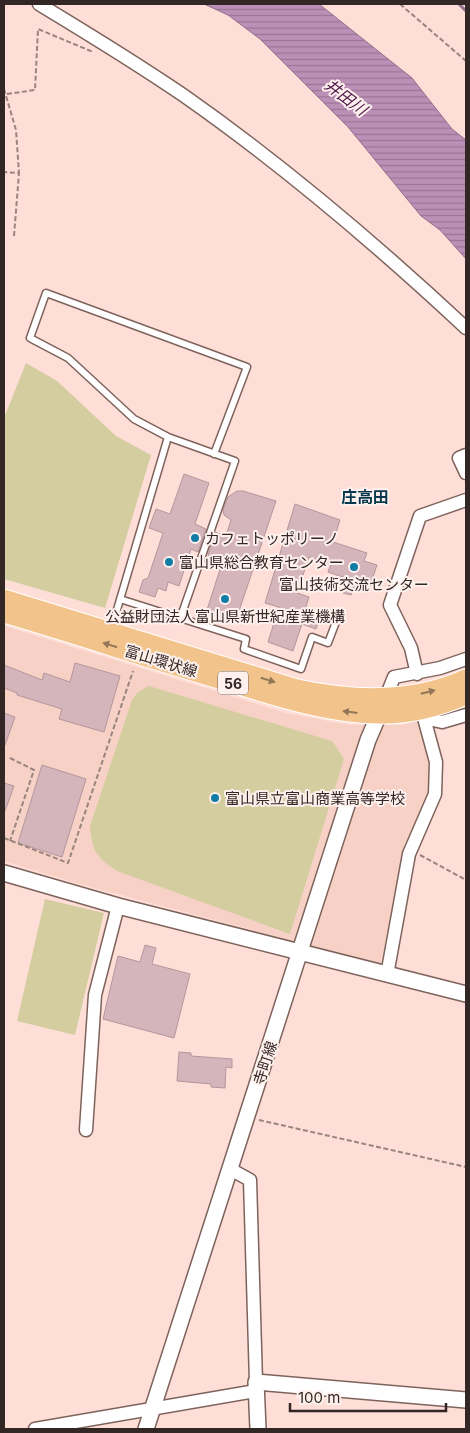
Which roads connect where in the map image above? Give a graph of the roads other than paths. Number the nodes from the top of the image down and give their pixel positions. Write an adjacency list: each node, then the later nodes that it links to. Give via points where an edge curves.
1 (39, 4): 2 (street, via 126,57 254,148 402,268)
2 (466, 328)
3 (168, 437): 4 (lane); 4 (lane, via 134,419 68,358 30,338 46,293 247,367); 9 (lane)
4 (214, 454): 11 (lane, via 236,461)
5 (466, 455): 6 (street, via 460,458)
6 (466, 473)
7 (466, 500): 15 (street, via 420,516 390,605 411,648)
8 (4, 599): 13 (main road, 富山環状線 / 56)
9 (120, 599): 11 (lane); 13 (lane)
10 (4, 613): 19 (main road, 富山環状線 / 56, one-way to 10, via 296,702)
11 (180, 619): 12 (lane, via 246,639 244,650 301,669 312,637 328,643)
12 (336, 622)
13 (111, 632): 18 (main road, 富山環状線 / 56, one-way to 18, via 331,696)
14 (466, 659): 15 (street)
15 (416, 674): 18 (street, via 394,677)
16 (466, 679): 18 (main road, 富山環状線 / 56, one-way to 16, via 418,694)
17 (466, 695): 19 (main road, 富山環状線 / 56, via 442,705)
18 (386, 697): 19 (street, 寺町線)
19 (379, 714): 23 (street, 寺町線)
20 (466, 715): 24 (street, via 442,722 424,718 436,762 435,794 411,849)
21 (4, 873): 22 (street)
22 (118, 906): 23 (street); 26 (street, via 95,995)
23 (299, 953): 24 (street); 27 (street, 寺町線)
24 (387, 975): 25 (street)
25 (466, 994)
26 (86, 1130)
27 (230, 1169): 28 (street, via 250,1180); 30 (street, 寺町線)
28 (256, 1386): 29 (street); 30 (street); 33 (street)
29 (466, 1400)
30 (152, 1409): 31 (street); 32 (street, 寺町線)
31 (35, 1429)
32 (146, 1429)
33 (258, 1429)

